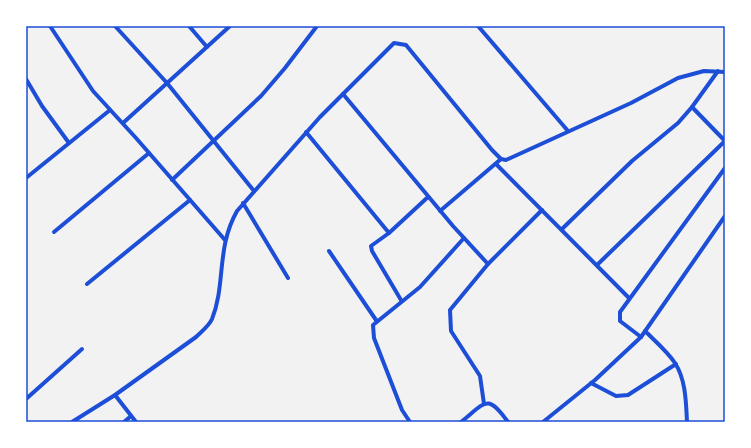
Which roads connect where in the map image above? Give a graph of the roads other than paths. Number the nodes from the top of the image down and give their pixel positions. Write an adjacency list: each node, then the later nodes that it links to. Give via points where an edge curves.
1 (50, 26): 14 (street, via 82,76)
2 (115, 26): 11 (street)
3 (189, 26): 7 (street)
4 (230, 26): 7 (street)
5 (317, 26): 18 (street, via 276,80)
6 (478, 26): 16 (street)
7 (207, 47): 11 (street)
8 (718, 71): 9 (street); 13 (street); 16 (street, via 693,73 678,78 631,103)
9 (725, 72)
10 (26, 79): 20 (street)
11 (167, 83): 15 (street); 18 (street)
12 (343, 94): 17 (street); 22 (street, via 394,43 406,45); 28 (street)
13 (692, 107): 19 (street); 34 (street, via 678,123 632,161)
14 (110, 110): 15 (street); 20 (street)
15 (123, 123): 21 (street)
16 (568, 131): 22 (street, via 511,158)
17 (306, 132): 27 (street); 36 (street)
18 (215, 141): 26 (street); 27 (street)
19 (725, 141): 41 (street)
20 (69, 143): 25 (street)
21 (149, 153): 26 (street); 35 (street)
22 (502, 159): 23 (street)
23 (496, 164): 31 (street); 32 (street)
24 (725, 168): 44 (street)
25 (26, 178)
26 (172, 180): 29 (street)
27 (254, 191): 30 (street)
28 (428, 197): 32 (street); 36 (street)
29 (190, 200): 38 (street); 43 (street)
30 (243, 203): 38 (street, via 230,224); 42 (street)
31 (542, 210): 34 (street); 40 (street)
32 (440, 211): 37 (street)
33 (725, 216): 47 (street)
34 (562, 229): 41 (street)
35 (54, 232)
36 (389, 233): 45 (street, via 374,243 372,251)
37 (464, 238): 40 (street); 45 (street, via 436,271)
38 (225, 240): 52 (street, via 216,304 211,320 196,338)
39 (329, 251): 46 (street)
40 (488, 264): 54 (street, via 450,310 454,337 480,376)
41 (597, 265): 44 (street)
42 (288, 278)
43 (87, 284)
44 (629, 298): 48 (street, via 620,312 620,321)
45 (401, 300): 46 (street)
46 (376, 320): 59 (street, via 373,325 374,338 402,410)
47 (645, 331): 48 (street); 50 (street)
48 (640, 337): 51 (street)
49 (82, 349): 53 (street)
50 (676, 364): 51 (street, via 628,395 616,396); 63 (street, via 683,384)
51 (591, 383): 62 (street)
52 (115, 395): 55 (street); 56 (street)
53 (26, 399)
54 (484, 404): 60 (street); 61 (street, via 493,404)
55 (131, 416): 57 (street); 58 (street)
56 (72, 422)
57 (124, 422)
58 (136, 422)
59 (410, 422)
60 (461, 422)
61 (508, 422)
62 (543, 422)
63 (687, 422)

